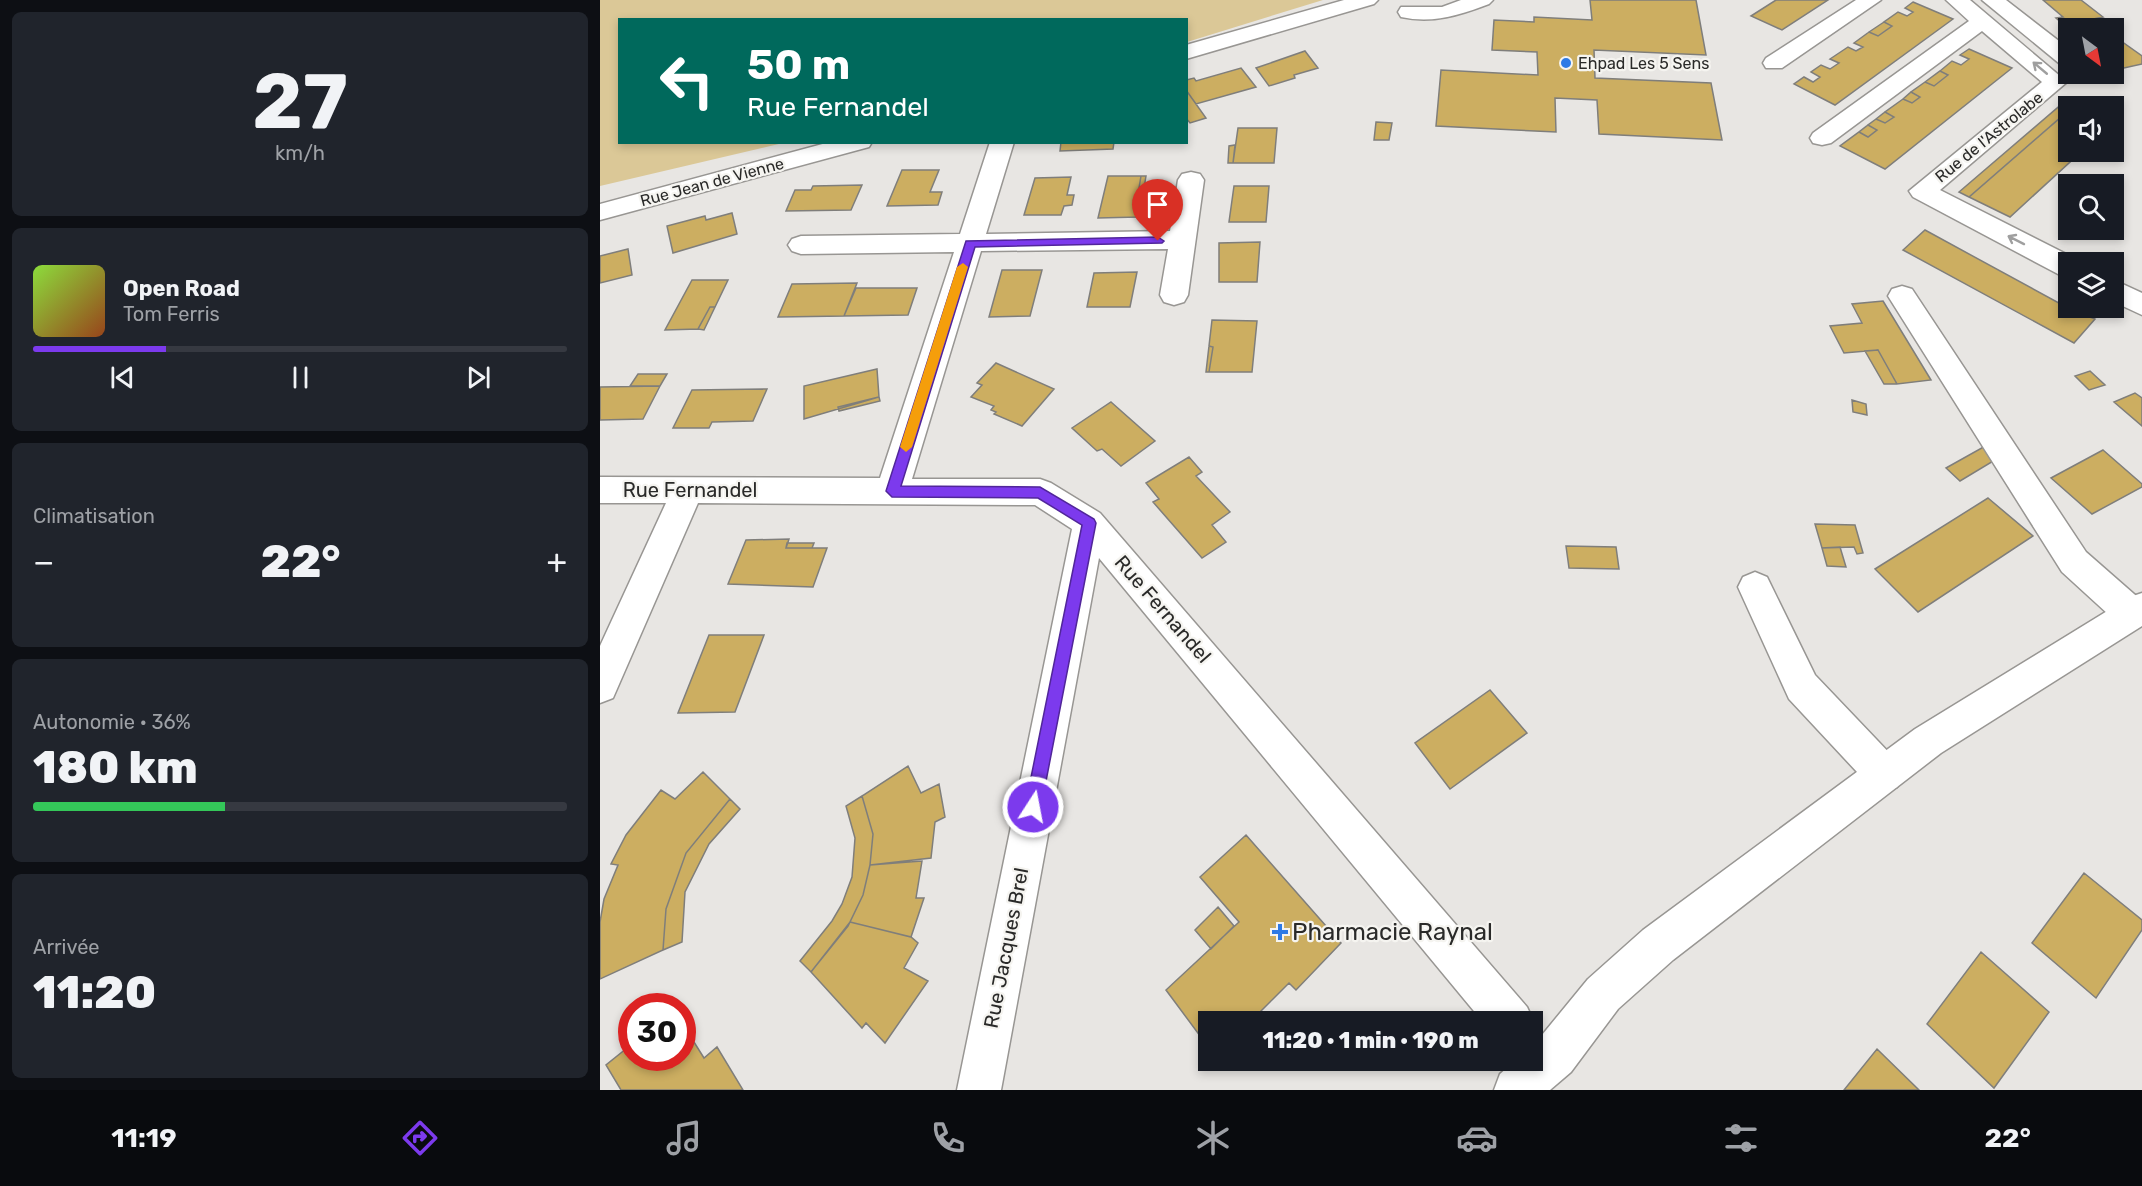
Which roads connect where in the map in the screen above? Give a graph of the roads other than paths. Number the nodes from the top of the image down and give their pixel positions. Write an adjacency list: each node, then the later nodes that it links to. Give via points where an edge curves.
1 (1366, 0): 7 (street)
2 (1482, 0): 6 (street, via 1444,13)
3 (1870, 0): 9 (street)
4 (1957, 0): 5 (street, Rue de l'Astrolabe)
5 (1987, 10): 8 (street, Rue de l'Astrolabe); 10 (street); 18 (street, Rue de l'Astrolabe, one-way to 5, via 1922,191 2056,82)
6 (1409, 12)
7 (1188, 51)
8 (2058, 53)
9 (1774, 63)
10 (1822, 138)
11 (853, 144): 14 (street, Rue Jean de Vienne)
12 (1001, 144): 16 (street)
13 (1191, 180): 15 (street)
14 (600, 212)
15 (1182, 240): 16 (street); 19 (street)
16 (970, 243): 17 (street); 25 (street)
17 (801, 245)
18 (2058, 262)
19 (1174, 295)
20 (2124, 295): 22 (street)
21 (1902, 296): 28 (street, via 2074,562)
22 (2142, 305)
23 (688, 489): 24 (street, Rue Fernandel); 25 (street, Rue Fernandel); 29 (street)
24 (600, 490)
25 (892, 491): 26 (street, Rue Fernandel, via 1040,492)
26 (1089, 523): 31 (street, Rue Fernandel); 33 (street, Rue Jacques Brel)
27 (1755, 587): 30 (street, via 1802,687)
28 (2137, 611): 30 (street, via 1928,741)
29 (600, 686)
30 (1884, 774): 32 (street, via 1658,945 1603,994)
31 (1503, 1011)
32 (1548, 1062): 34 (street)
33 (979, 1090)
34 (1516, 1090)

